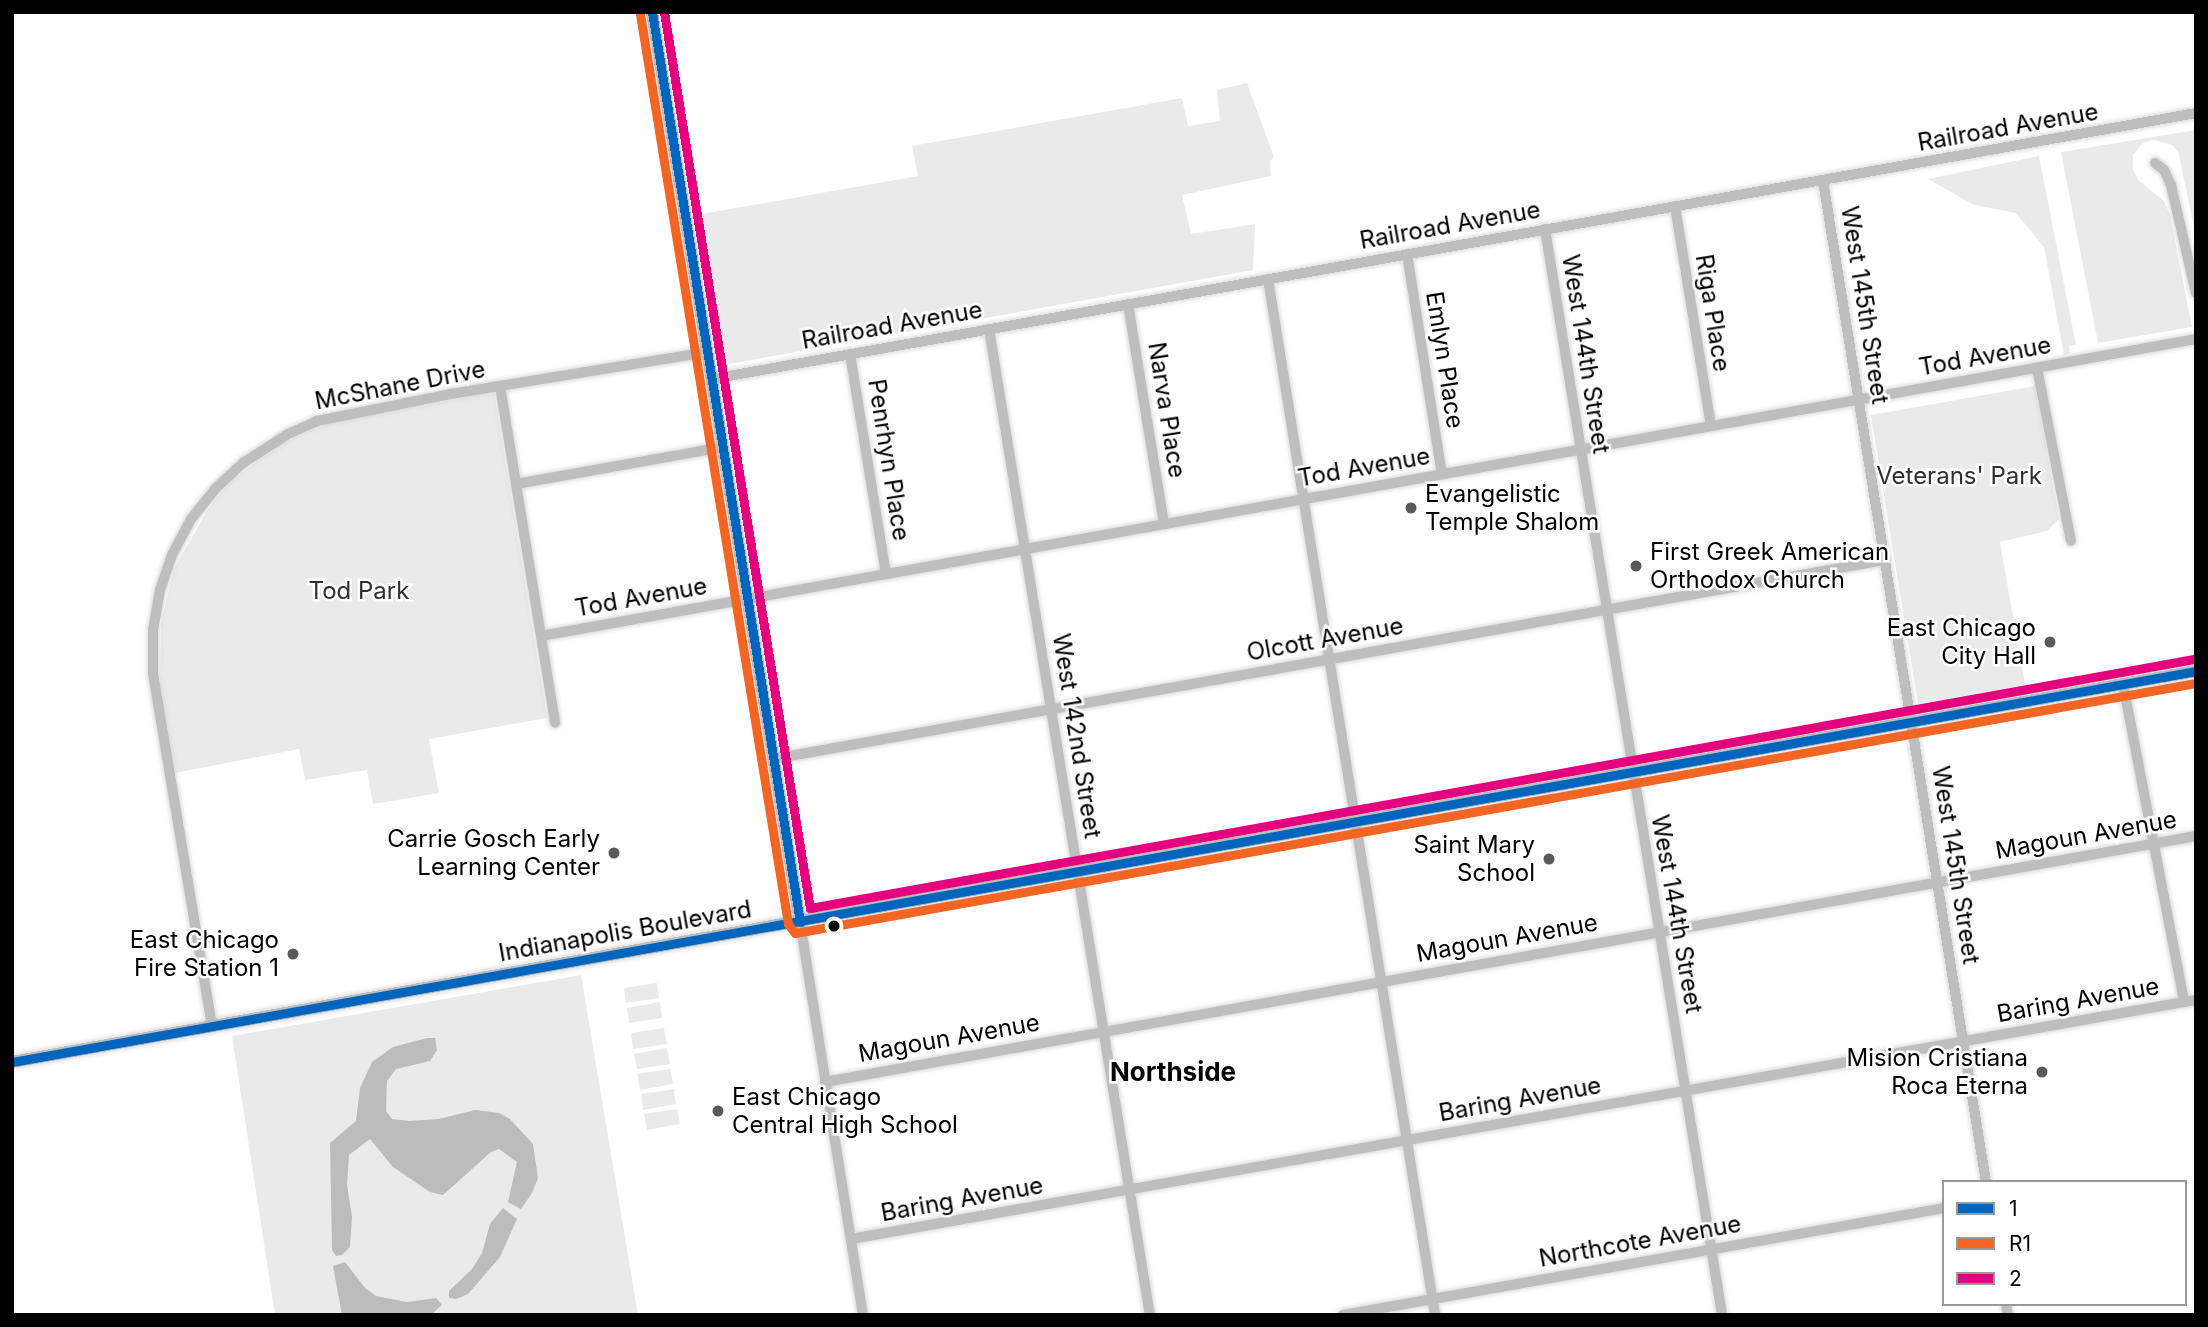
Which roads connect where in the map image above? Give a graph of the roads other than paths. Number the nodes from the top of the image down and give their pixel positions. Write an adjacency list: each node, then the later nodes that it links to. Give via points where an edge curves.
1 (652, 12): 13 (main road)
2 (2196, 113): 4 (street, Railroad Avenue)
3 (2155, 163): 9 (street, via 2171,185)
4 (1823, 181): 5 (street, Railroad Avenue); 18 (street, West 145th Street)
5 (1675, 206): 6 (street, Railroad Avenue); 19 (street, Riga Place)
6 (1545, 229): 7 (street, Railroad Avenue); 21 (street, West 144th Street)
7 (1407, 254): 8 (street, Railroad Avenue); 22 (street, Emlyn Place)
8 (1268, 279): 10 (street, Railroad Avenue); 24 (street)
9 (2196, 293)
10 (1128, 304): 11 (street, Railroad Avenue); 25 (street, Narva Place)
11 (989, 329): 14 (street, Railroad Avenue); 27 (street, West 142nd Street)
12 (2196, 339): 15 (street, Tod Avenue)
13 (707, 352): 16 (main road); 17 (street, McShane Drive)
14 (850, 354): 16 (street, Railroad Avenue); 29 (street, Penrhyn Place)
15 (2037, 368): 18 (street, Tod Avenue); 26 (street)
16 (712, 379): 20 (main road)
17 (500, 386): 23 (street); 51 (street, McShane Drive, via 352,412 288,434 243,463 215,489 191,519 173,553 156,609 153,672)
18 (1859, 400): 19 (street, Tod Avenue); 28 (street, West 145th Street)
19 (1711, 426): 21 (street, Tod Avenue)
20 (723, 447): 23 (street); 30 (main road)
21 (1581, 450): 22 (street, Tod Avenue); 31 (street, West 144th Street)
22 (1442, 474): 24 (street, Tod Avenue)
23 (516, 484): 32 (street)
24 (1303, 499): 25 (street, Tod Avenue); 33 (street)
25 (1164, 524): 27 (street, Tod Avenue)
26 (2071, 541)
27 (1025, 549): 29 (street, Tod Avenue); 36 (street, West 142nd Street)
28 (1885, 560): 31 (street, Olcott Avenue); 37 (street, West 145th Street)
29 (886, 574): 30 (street, Tod Avenue)
30 (747, 599): 32 (street, Tod Avenue); 39 (main road)
31 (1607, 610): 33 (street, Olcott Avenue); 40 (street, West 144th Street)
32 (541, 636): 38 (street)
33 (1329, 659): 36 (street, Olcott Avenue); 41 (street)
34 (2196, 670): 35 (main road, Indianapolis Boulevard)
35 (2123, 684): 37 (main road, Indianapolis Boulevard); 43 (street)
36 (1051, 709): 39 (street, Olcott Avenue); 44 (street, West 142nd Street)
37 (1911, 722): 40 (main road, Indianapolis Boulevard); 45 (street, West 145th Street)
38 (555, 723)
39 (773, 760): 46 (main road)
40 (1632, 772): 41 (main road, Indianapolis Boulevard); 47 (street, West 144th Street)
41 (1356, 822): 44 (main road, Indianapolis Boulevard); 48 (street)
42 (2196, 836): 43 (street, Magoun Avenue)
43 (2153, 844): 45 (street, Magoun Avenue); 50 (street)
44 (1077, 872): 46 (main road, Indianapolis Boulevard); 52 (street, West 142nd Street)
45 (1938, 883): 47 (street, Magoun Avenue); 53 (street, West 145th Street)
46 (800, 922): 51 (main road, Indianapolis Boulevard); 55 (street)
47 (1659, 932): 48 (street, Magoun Avenue); 56 (street, West 144th Street)
48 (1381, 982): 52 (street, Magoun Avenue); 57 (street)
49 (2196, 1000): 50 (street, Baring Avenue)
50 (2184, 1002): 53 (street, Baring Avenue)
51 (212, 1026): 54 (main road, Indianapolis Boulevard)
52 (1104, 1032): 55 (street, Magoun Avenue); 59 (street, West 142nd Street)
53 (1964, 1042): 56 (street, Baring Avenue); 58 (street, West 145th Street)
54 (12, 1062)
55 (825, 1082): 61 (street)
56 (1686, 1090): 57 (street, Baring Avenue); 62 (street, West 144th Street)
57 (1407, 1140): 59 (street, Baring Avenue); 63 (street)
58 (1986, 1180)
59 (1129, 1190): 61 (street, Baring Avenue); 65 (street, West 142nd Street)
60 (1942, 1208): 62 (street, Northcote Avenue)
61 (851, 1239): 64 (street)
62 (1711, 1250): 63 (street, Northcote Avenue); 68 (street, West 144th Street)
63 (1432, 1299): 66 (street, Northcote Avenue); 67 (street)
64 (863, 1315)
65 (1150, 1315)
66 (1343, 1315)
67 (1435, 1315)
68 (1722, 1315)

